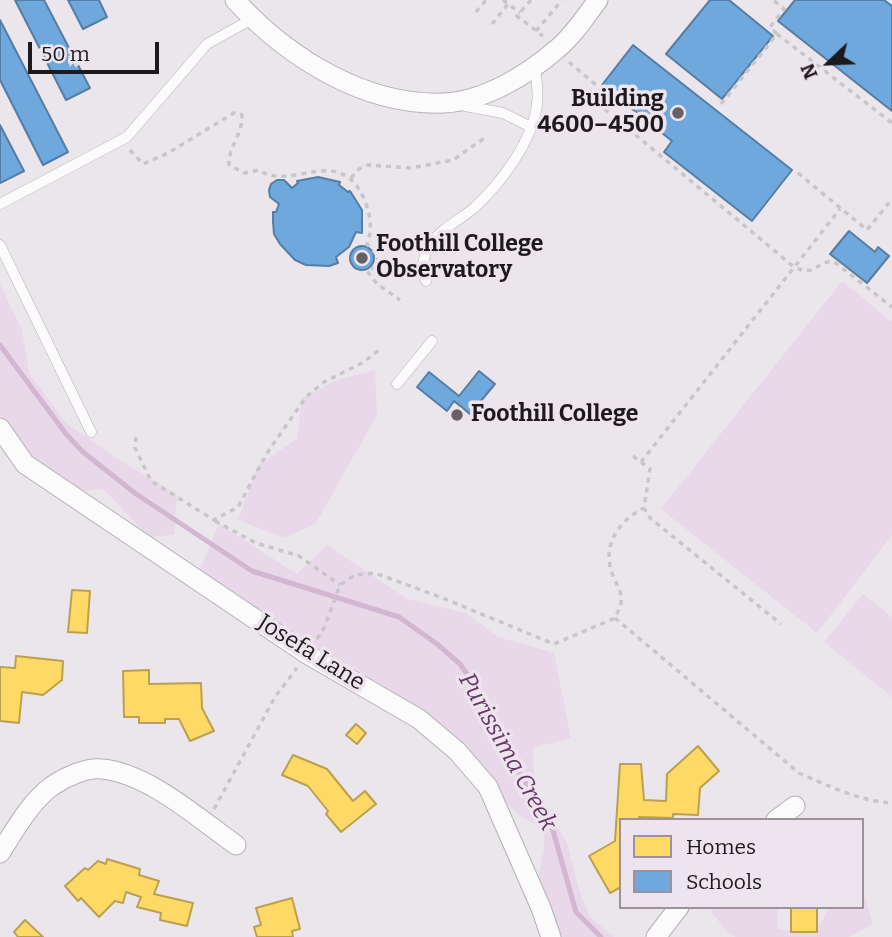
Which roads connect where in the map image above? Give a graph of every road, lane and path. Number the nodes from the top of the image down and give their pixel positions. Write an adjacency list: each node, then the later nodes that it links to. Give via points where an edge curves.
1 (235, 0): 11 (street)
2 (486, 0): 9 (path)
3 (503, 0): 8 (path)
4 (531, 0): 10 (path)
5 (562, 0): 13 (path)
6 (598, 0): 17 (street, via 567,41)
7 (773, 0): 14 (path, via 784,9 769,27)
8 (508, 4): 10 (path); 12 (path)
9 (477, 12)
10 (520, 13): 13 (path, via 517,16)
11 (252, 19): 18 (street, via 295,54 353,86 407,100); 27 (lane, via 207,44 127,137)
12 (492, 24)
13 (536, 31): 15 (path)
14 (778, 34): 19 (path); 20 (path)
15 (549, 41)
16 (570, 63): 30 (path, via 609,96 601,106)
17 (535, 66): 18 (street, via 483,94); 21 (lane, via 538,100)
18 (445, 103): 21 (lane, via 492,109)
19 (721, 104)
20 (892, 123)
21 (531, 127): 31 (lane, via 497,184 435,238 424,258)
22 (486, 137): 25 (path, via 453,160 411,168 368,165)
23 (128, 149): 25 (path, via 143,163 169,153 234,113 242,115 243,125 228,157 236,170 286,175 317,170)
24 (798, 173): 28 (path)
25 (351, 178): 32 (path, via 370,217 367,244 379,256 377,266 367,271)
26 (892, 199): 28 (path, via 867,230)
27 (0, 204)
28 (840, 209): 30 (path)
29 (0, 245): 38 (lane)
30 (794, 267): 33 (path, via 811,271 833,261); 41 (path)
31 (426, 281)
32 (400, 300)
33 (892, 307)
34 (432, 341): 36 (lane)
35 (380, 349): 43 (path, via 306,397 267,453 238,507)
36 (397, 384)
37 (0, 428): 47 (street, Josefa Lane, via 25,464)
38 (91, 432)
39 (136, 437): 43 (path, via 135,448 151,481)
40 (633, 456): 41 (path)
41 (641, 462): 42 (path, via 650,469)
42 (644, 508): 45 (path, via 622,522 609,550 611,573 620,590); 46 (path, via 650,518)
43 (214, 520): 44 (path, via 256,542 299,556)
44 (340, 585): 45 (path, via 355,575 375,573 554,644); 47 (path, via 324,628)
45 (615, 618): 48 (path, via 799,772 833,789)
46 (781, 624)
47 (307, 654): 51 (path, via 275,697); 55 (street, Josefa Lane, via 419,719 457,751 488,787)
48 (892, 803)
49 (795, 806): 50 (street)
50 (779, 818)
51 (206, 823): 52 (street); 53 (street, via 139,779 101,768 77,773 52,786 30,808)
52 (236, 845)
53 (0, 853)
54 (677, 909): 56 (street)
55 (551, 937)
56 (656, 937)

